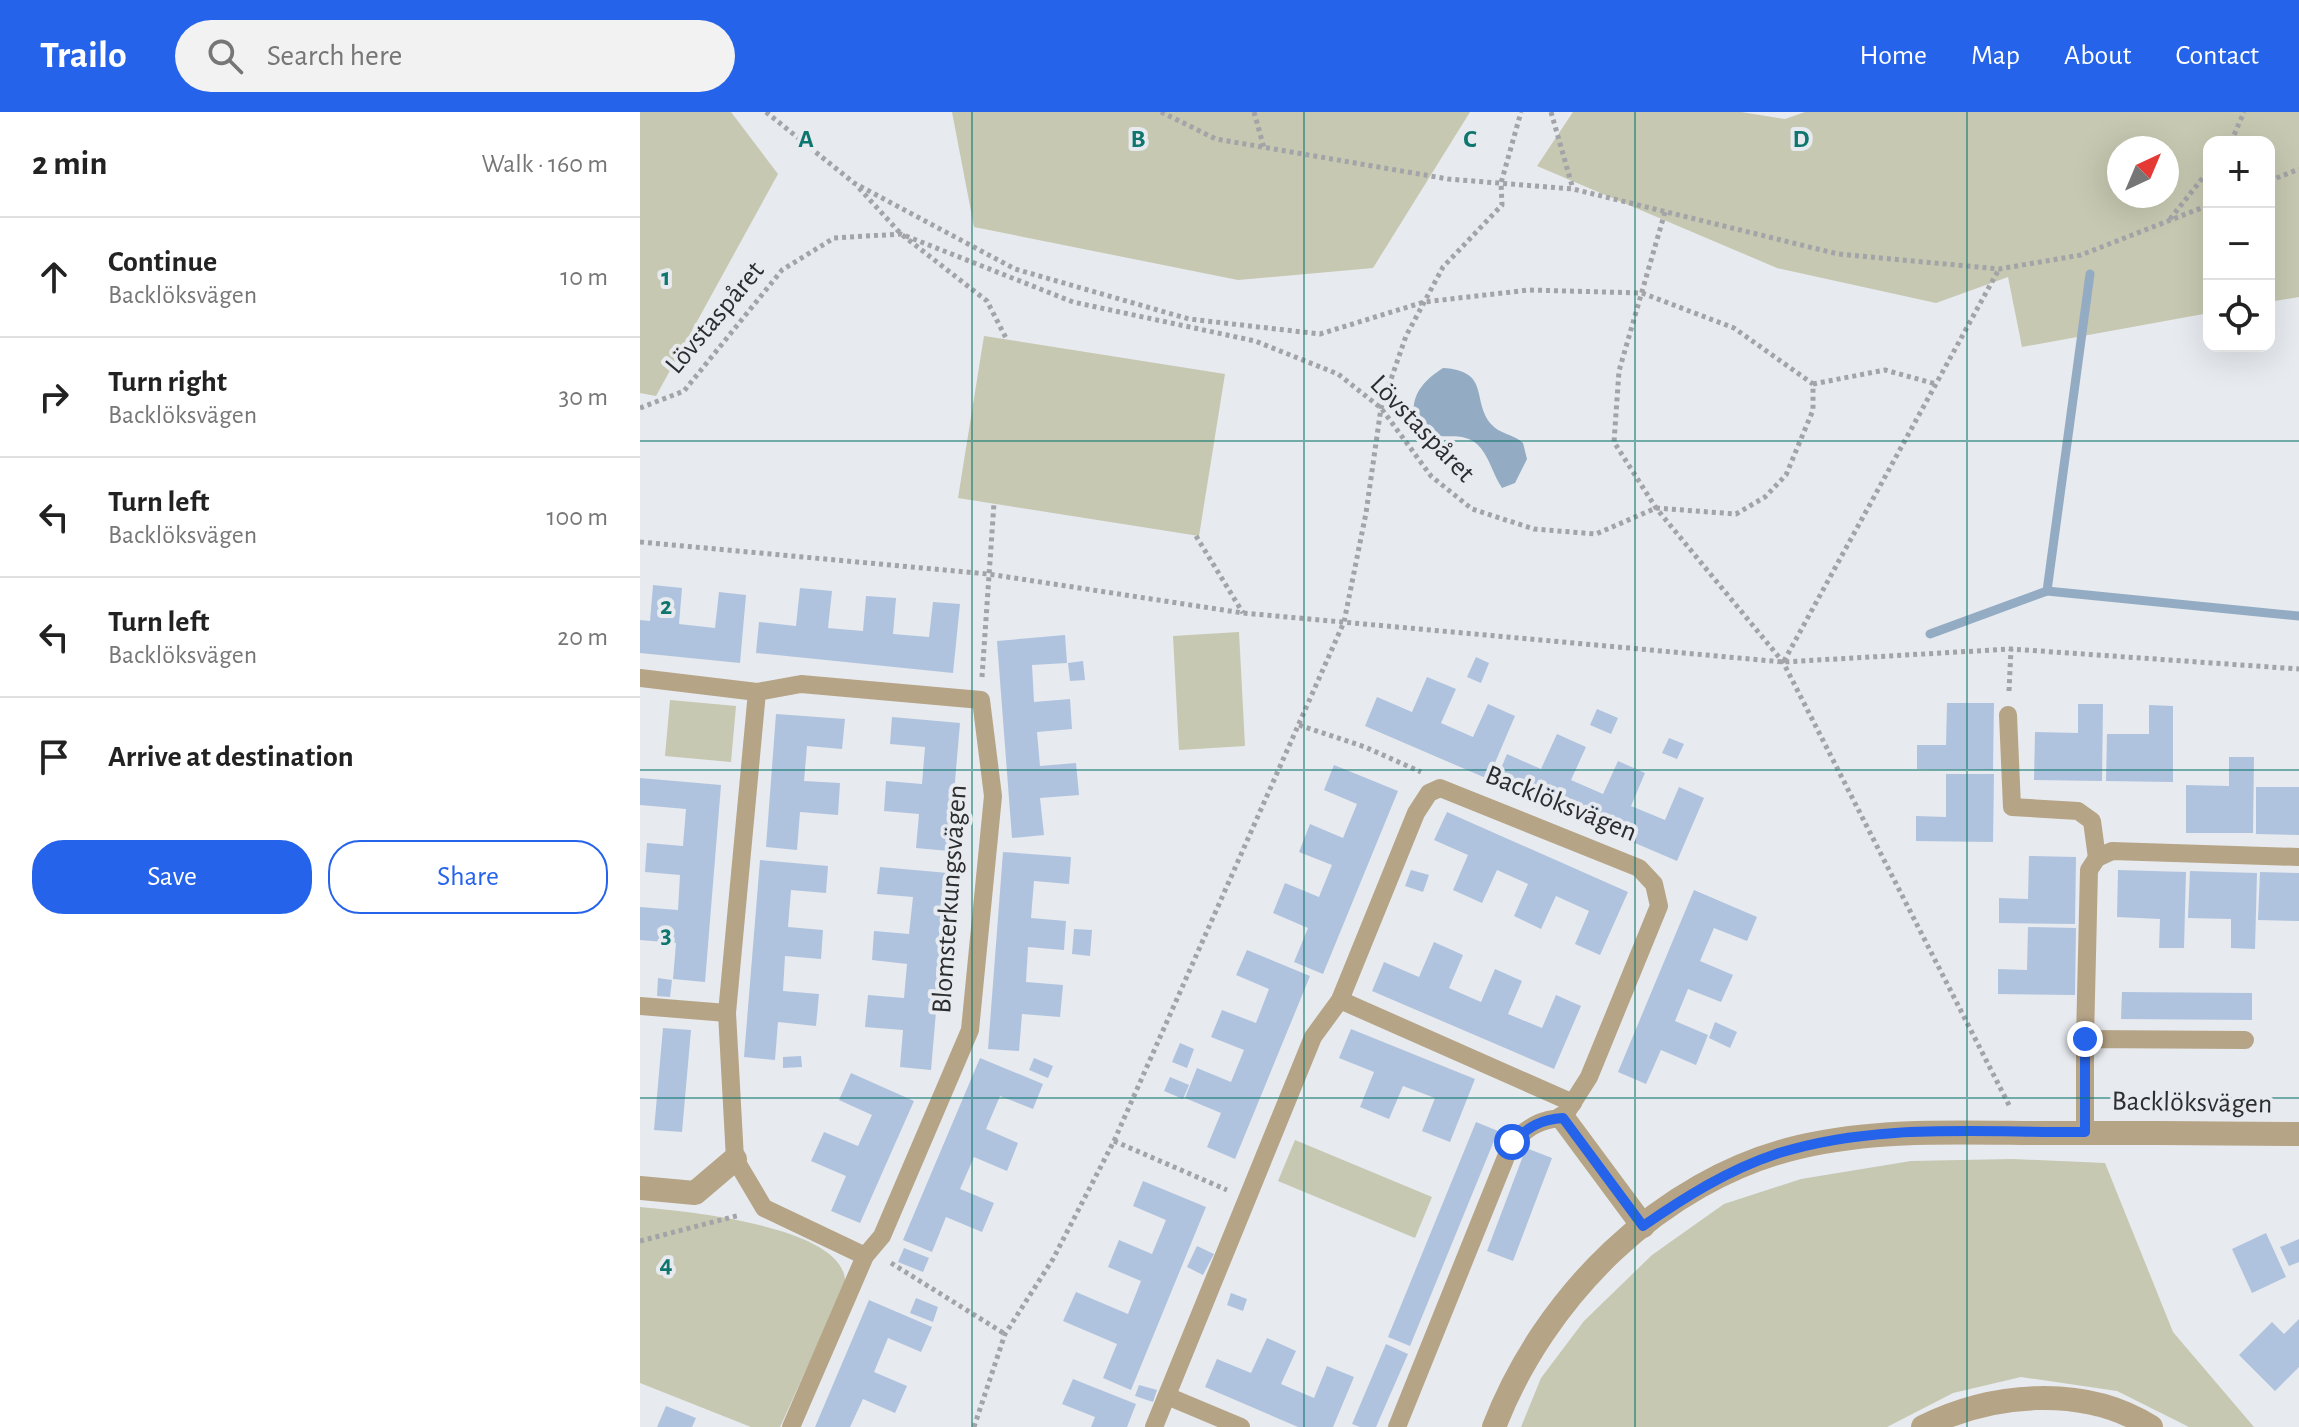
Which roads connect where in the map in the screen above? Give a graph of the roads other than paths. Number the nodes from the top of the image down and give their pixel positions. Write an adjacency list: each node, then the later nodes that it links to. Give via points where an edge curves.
1 (640, 678): 2 (lane)
2 (757, 692): 8 (lane); 17 (lane, Blomsterkungsvägen, via 801,684 981,700 993,796 970,1030 882,1236)
3 (2008, 715): 5 (lane, Backlöksvägen, via 2012,807 2078,811 2092,821)
4 (2299, 857): 5 (lane, via 2112,851)
5 (2097, 858): 9 (lane, Backlöksvägen, via 2089,870)
6 (1340, 1000): 11 (lane); 11 (lane, Backlöksvägen, via 1416,813 1429,793 1440,788 1639,868 1654,884 1659,906 1589,1077); 18 (lane, Backlöksvägen, via 1313,1037)
7 (640, 1006): 8 (lane)
8 (727, 1013): 14 (lane)
9 (2085, 1039): 10 (lane); 12 (lane, Backlöksvägen)
10 (2245, 1040)
11 (1568, 1111): 16 (street); 22 (lane, via 1529,1127 1512,1142)
12 (2085, 1132): 13 (street, Backlöksvägen); 16 (street, Backlöksvägen, via 1941,1131 1798,1147 1714,1181)
13 (2299, 1134)
14 (735, 1159): 15 (street, via 695,1193); 17 (lane, via 764,1208)
15 (640, 1188)
16 (1643, 1226): 23 (street, Backlöksvägen, via 1605,1255 1569,1294 1533,1349)
17 (865, 1256): 19 (lane, Blomsterkungsvägen)
18 (1167, 1396): 20 (lane, Backlöksvägen); 21 (lane)
19 (791, 1427)
20 (1154, 1427)
21 (1241, 1427)
22 (1397, 1427)
23 (1494, 1427)
24 (1923, 1427): 25 (street, via 1958,1409 2044,1396 2105,1407)
25 (2151, 1427)

